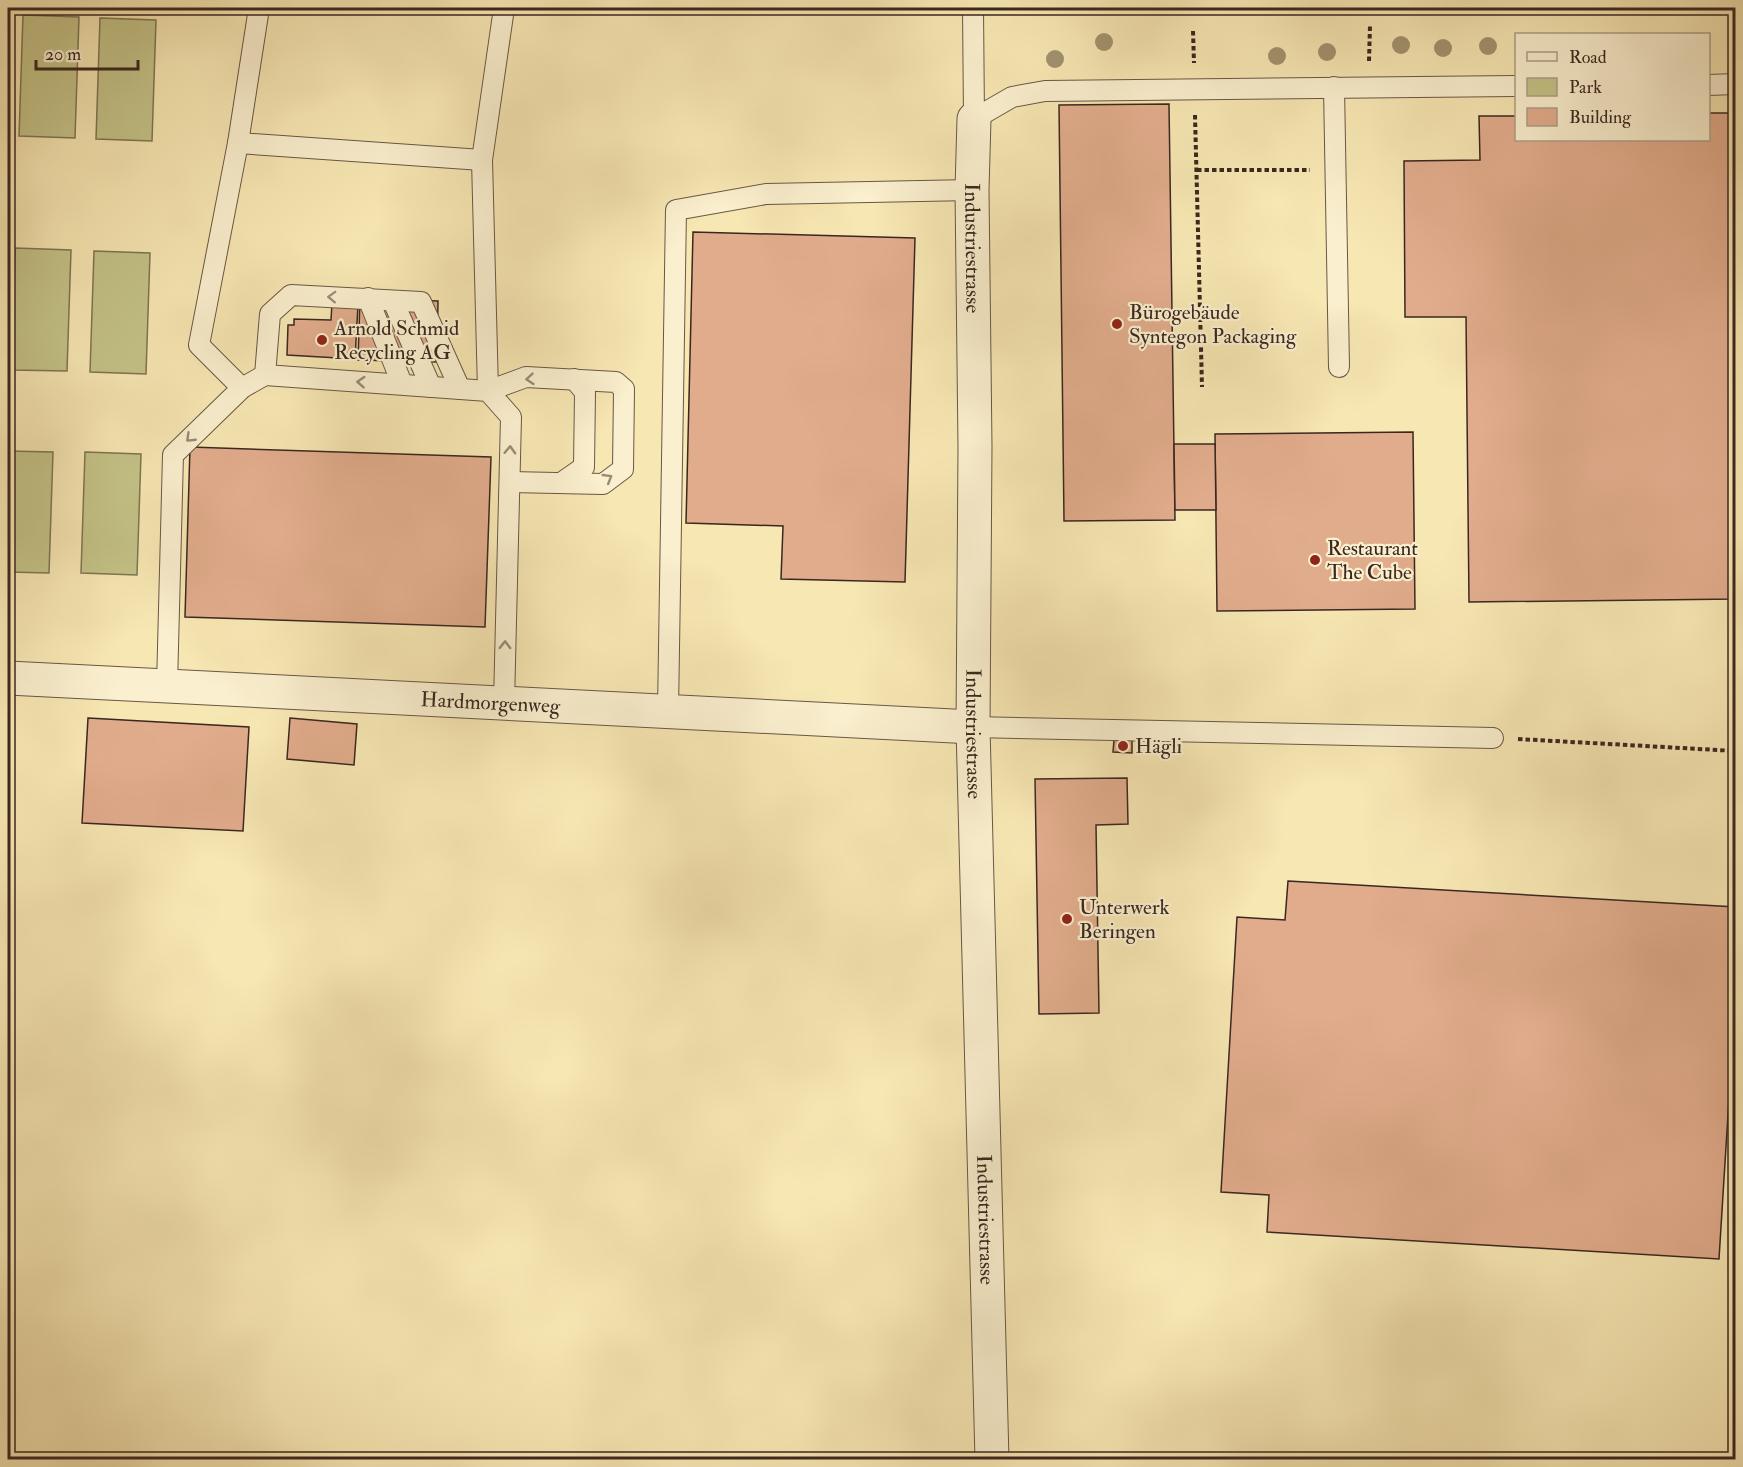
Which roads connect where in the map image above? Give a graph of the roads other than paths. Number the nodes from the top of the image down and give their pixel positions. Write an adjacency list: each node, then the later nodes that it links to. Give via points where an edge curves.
1 (259, 8): 9 (lane)
2 (504, 8): 10 (lane)
3 (973, 8): 8 (lane, Industriestrasse)
4 (1736, 84): 5 (lane)
5 (1710, 85)
6 (1515, 86): 7 (lane)
7 (1334, 87): 8 (lane, via 1045,91 1012,97); 14 (lane)
8 (974, 119): 11 (street, Industriestrasse)
9 (238, 143): 10 (lane); 19 (lane, via 199,345)
10 (482, 160): 21 (lane)
11 (972, 190): 27 (lane, via 766,194 676,210); 28 (street, Industriestrasse)
12 (368, 298): 13 (lane); 15 (lane, one-way to 15, via 291,295 270,314); 17 (lane)
13 (393, 301): 18 (lane); 20 (lane, via 421,302)
14 (1339, 367)
15 (266, 375): 17 (lane, one-way to 15); 19 (lane)
16 (574, 379): 21 (lane, one-way to 21, via 526,377); 23 (lane, via 585,392 584,467); 23 (lane, one-way to 16, via 603,484 623,469 624,388 616,382)
17 (402, 384): 18 (lane)
18 (431, 387): 20 (lane)
19 (242, 388): 25 (lane, one-way to 25, via 173,454)
20 (460, 389): 21 (lane)
21 (488, 391): 22 (lane, one-way to 21, via 511,417)
22 (510, 482): 23 (lane); 26 (lane, one-way to 22)
23 (561, 483)
24 (8, 678): 25 (street, Hardmorgenweg)
25 (167, 686): 26 (street, Hardmorgenweg)
26 (504, 703): 27 (street, Hardmorgenweg)
27 (668, 711): 28 (street, Hardmorgenweg)
28 (973, 727): 29 (lane); 30 (street, Industriestrasse)
29 (1493, 738)
30 (992, 1460)

